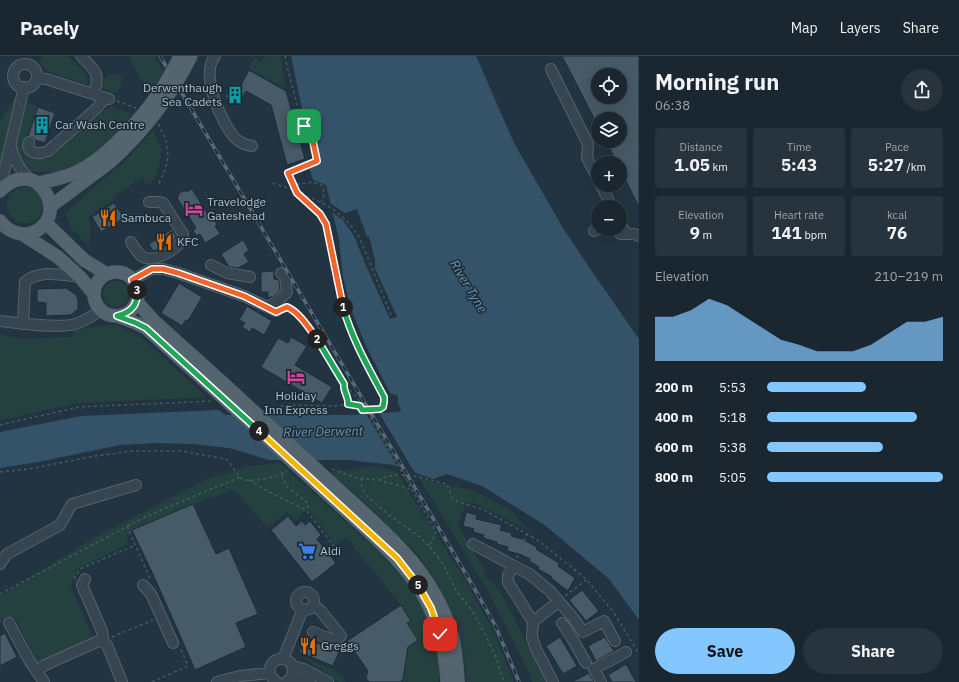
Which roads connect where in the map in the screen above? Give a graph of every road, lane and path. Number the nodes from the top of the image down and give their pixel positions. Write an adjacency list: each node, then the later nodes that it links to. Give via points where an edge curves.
1 (81, 56): 10 (street, via 96,71)
2 (180, 56): 14 (main road, bridge, via 158,92)
3 (190, 56): 14 (main road, bridge, via 177,81 150,120 128,146)
4 (215, 56): 12 (street, via 210,74 216,101 235,138 245,145)
5 (285, 56): 18 (path, via 302,124 310,127 317,161 288,173)
6 (30, 60): 8 (street); 9 (street, via 20,64 13,74 14,81)
7 (551, 69): 15 (street, via 588,144 587,158)
8 (37, 78): 9 (street, via 33,85); 10 (street)
9 (24, 88): 13 (street)
10 (102, 97): 11 (street, via 96,109 48,151 40,154 31,151 28,147)
11 (30, 142)
12 (252, 146)
13 (11, 147): 16 (street, via 20,170); 19 (street)
14 (106, 158): 16 (main road, via 61,179); 23 (main road)
15 (591, 166)
16 (35, 182): 19 (main road, via 22,178 12,181); 23 (main road, via 48,197)
17 (272, 183): 20 (path)
18 (294, 185): 20 (path); 22 (path, via 313,182 323,186)
19 (0, 190)
20 (297, 193): 22 (path); 47 (path, via 320,214 326,224 347,322 384,397 383,407 380,409 362,410 360,406)
21 (149, 202): 29 (street, via 163,204 183,234 183,239 180,245 157,258 150,259 142,257)
22 (321, 202): 41 (path, via 342,215 354,227)
23 (51, 206): 24 (main road)
24 (46, 223): 26 (main road, via 30,234); 32 (main road, via 84,260)
25 (2, 224): 26 (main road, via 13,232)
26 (22, 234): 33 (main road, via 58,257)
27 (627, 234): 28 (street)
28 (639, 236)
29 (131, 242)
30 (211, 265): 34 (street, via 227,273)
31 (281, 273): 38 (street, via 285,277 287,292)
32 (107, 274): 35 (main road, via 115,272); 36 (main road, via 100,278)
33 (80, 276): 36 (main road); 43 (street, via 38,275 25,282)
34 (250, 277)
35 (132, 280): 37 (main road, via 137,291); 38 (street, via 152,269 163,269 244,296)
36 (93, 293): 39 (main road, via 94,301)
37 (136, 302): 40 (main road, via 132,309); 45 (main road)
38 (272, 309): 44 (path, via 287,307 292,310 310,329)
39 (100, 310): 40 (main road); 43 (street, via 75,324)
40 (117, 316): 45 (main road, via 146,328)
41 (392, 316)
42 (0, 321): 43 (street)
43 (23, 324)
44 (344, 384): 46 (path); 48 (path)
45 (218, 392): 50 (path, via 79,407); 57 (main road, bridge)
46 (348, 404): 47 (path); 49 (path, via 282,406)
47 (352, 405): 48 (path, via 354,403)
48 (363, 406): 56 (path, bridge)
49 (266, 414)
50 (0, 425)
51 (0, 472): 59 (path, via 119,452 181,451 226,459 241,478)
52 (282, 475): 58 (path, via 286,486 309,504)
53 (361, 478): 63 (path, via 366,495)
54 (248, 480): 58 (path)
55 (136, 485): 64 (street, via 72,504 60,525 7,554)
56 (411, 489): 60 (path, via 378,480 388,476 418,477 447,484 452,498 458,502 482,509); 63 (path, via 436,532)
57 (337, 496): 98 (main road, via 397,558 431,608 446,660); 99 (main road, via 388,535 427,579 451,631)
58 (306, 510): 62 (path)
59 (127, 526): 68 (path, via 136,545 82,568 75,576); 70 (path)
60 (527, 534): 65 (path); 67 (path)
61 (473, 544): 65 (street)
62 (334, 546)
63 (429, 546): 100 (path, via 443,564 457,592 484,632 496,655)
64 (0, 564)
65 (514, 567): 71 (street, via 530,574); 75 (street, via 508,576 508,582)
66 (85, 579): 82 (street, via 82,585 102,631)
67 (586, 579): 71 (path); 85 (path, via 614,613)
68 (74, 582)
69 (143, 585): 74 (street)
70 (0, 594)
71 (559, 601): 75 (street); 79 (street)
72 (313, 605): 73 (street); 73 (street, via 311,595 303,592 296,600); 78 (street, via 341,636 335,641)
73 (303, 609): 86 (street)
74 (161, 616): 82 (path); 83 (street)
75 (533, 622): 101 (street, via 532,637 536,649)
76 (9, 623): 89 (street)
77 (562, 623): 80 (street)
78 (313, 632)
79 (583, 632): 80 (street); 81 (street, via 604,620)
80 (573, 640): 87 (street)
81 (615, 640)
82 (104, 643): 89 (street, via 45,665); 93 (street)
83 (173, 643)
84 (626, 652): 102 (street, via 594,669)
85 (639, 654)
86 (283, 659): 88 (street); 90 (street, via 273,662)
87 (586, 663)
88 (293, 666): 91 (street, via 294,672); 97 (street, via 304,668)
89 (36, 671): 92 (street)
90 (270, 673): 94 (street, via 240,676); 95 (street, via 272,679)
91 (289, 680): 96 (street, via 299,678)
92 (44, 682)
93 (122, 682)
94 (217, 682)
95 (277, 682)
96 (310, 682)
97 (328, 682)
98 (447, 682)
99 (458, 682)
100 (504, 682)
101 (553, 682)
102 (601, 682)

